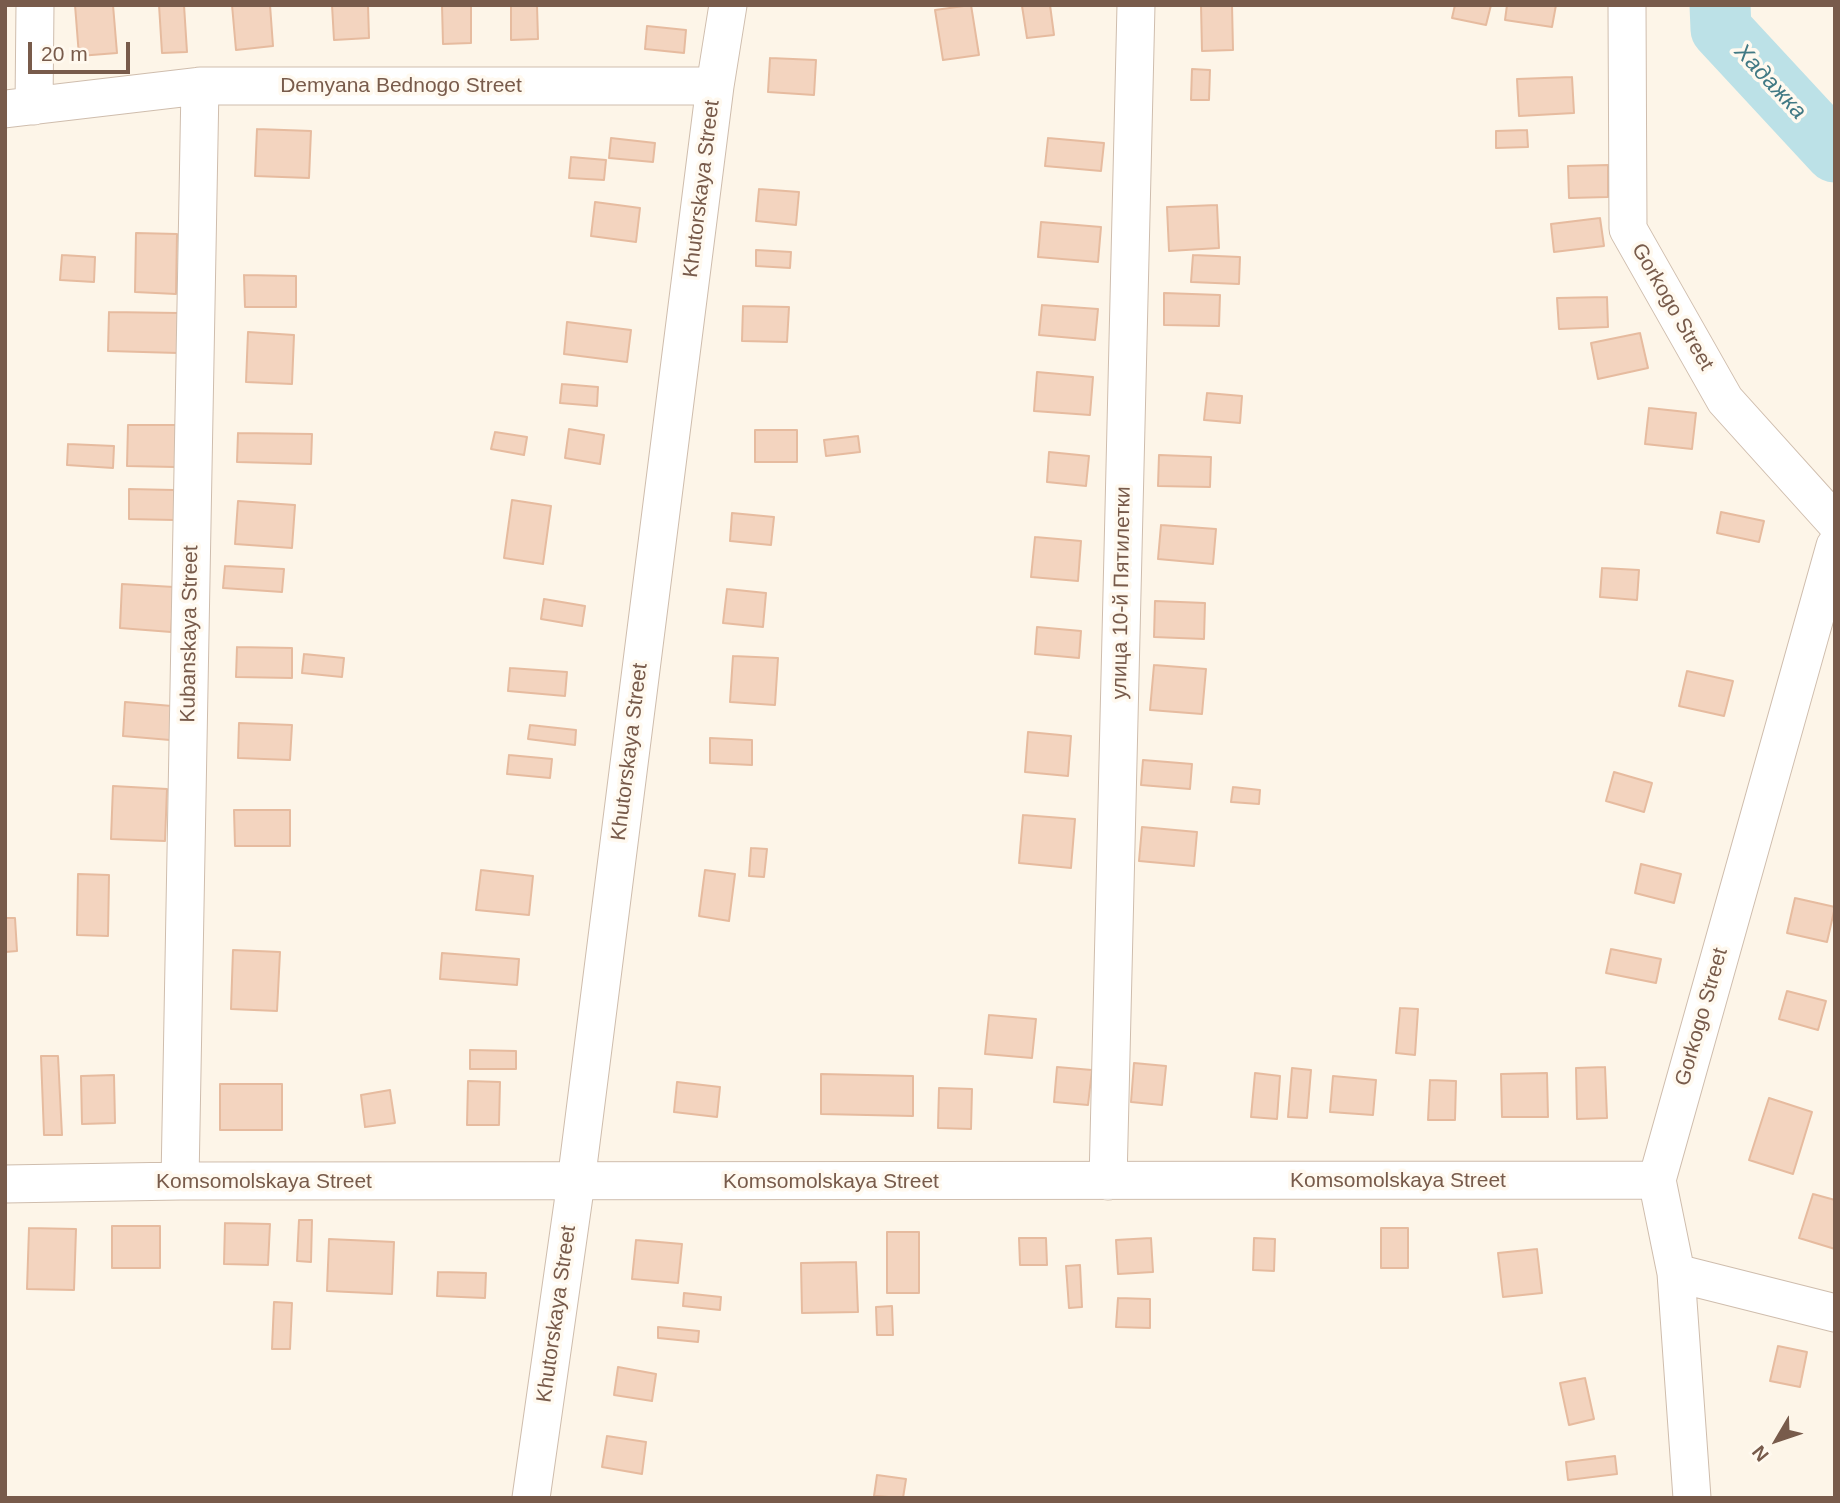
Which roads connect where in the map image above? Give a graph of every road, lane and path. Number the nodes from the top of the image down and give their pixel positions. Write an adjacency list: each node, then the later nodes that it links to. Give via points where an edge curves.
1 (35, 5): 7 (street)
2 (728, 5): 6 (street, Khutorskaya Street)
3 (1136, 5): 12 (street, улица 10-й Пятилетки)
4 (1627, 5): 8 (street, Gorkogo Street, via 1628,229 1725,400)
5 (200, 86): 6 (street, Demyana Bednogo Street); 7 (street, Demyana Bednogo Street); 11 (street, Kubanskaya Street)
6 (715, 86): 13 (street, Khutorskaya Street)
7 (20, 108)
8 (1835, 522)
9 (1835, 546): 10 (street, Gorkogo Street)
10 (1657, 1180): 12 (street, Komsomolskaya Street); 15 (street, Gorkogo Street)
11 (180, 1181): 13 (street, Komsomolskaya Street); 14 (street, Komsomolskaya Street)
12 (1108, 1181): 13 (street, Komsomolskaya Street)
13 (576, 1182): 17 (street, Khutorskaya Street)
14 (5, 1184)
15 (1676, 1273): 16 (street); 18 (street, Gorkogo Street)
16 (1835, 1314)
17 (531, 1498)
18 (1692, 1498)

